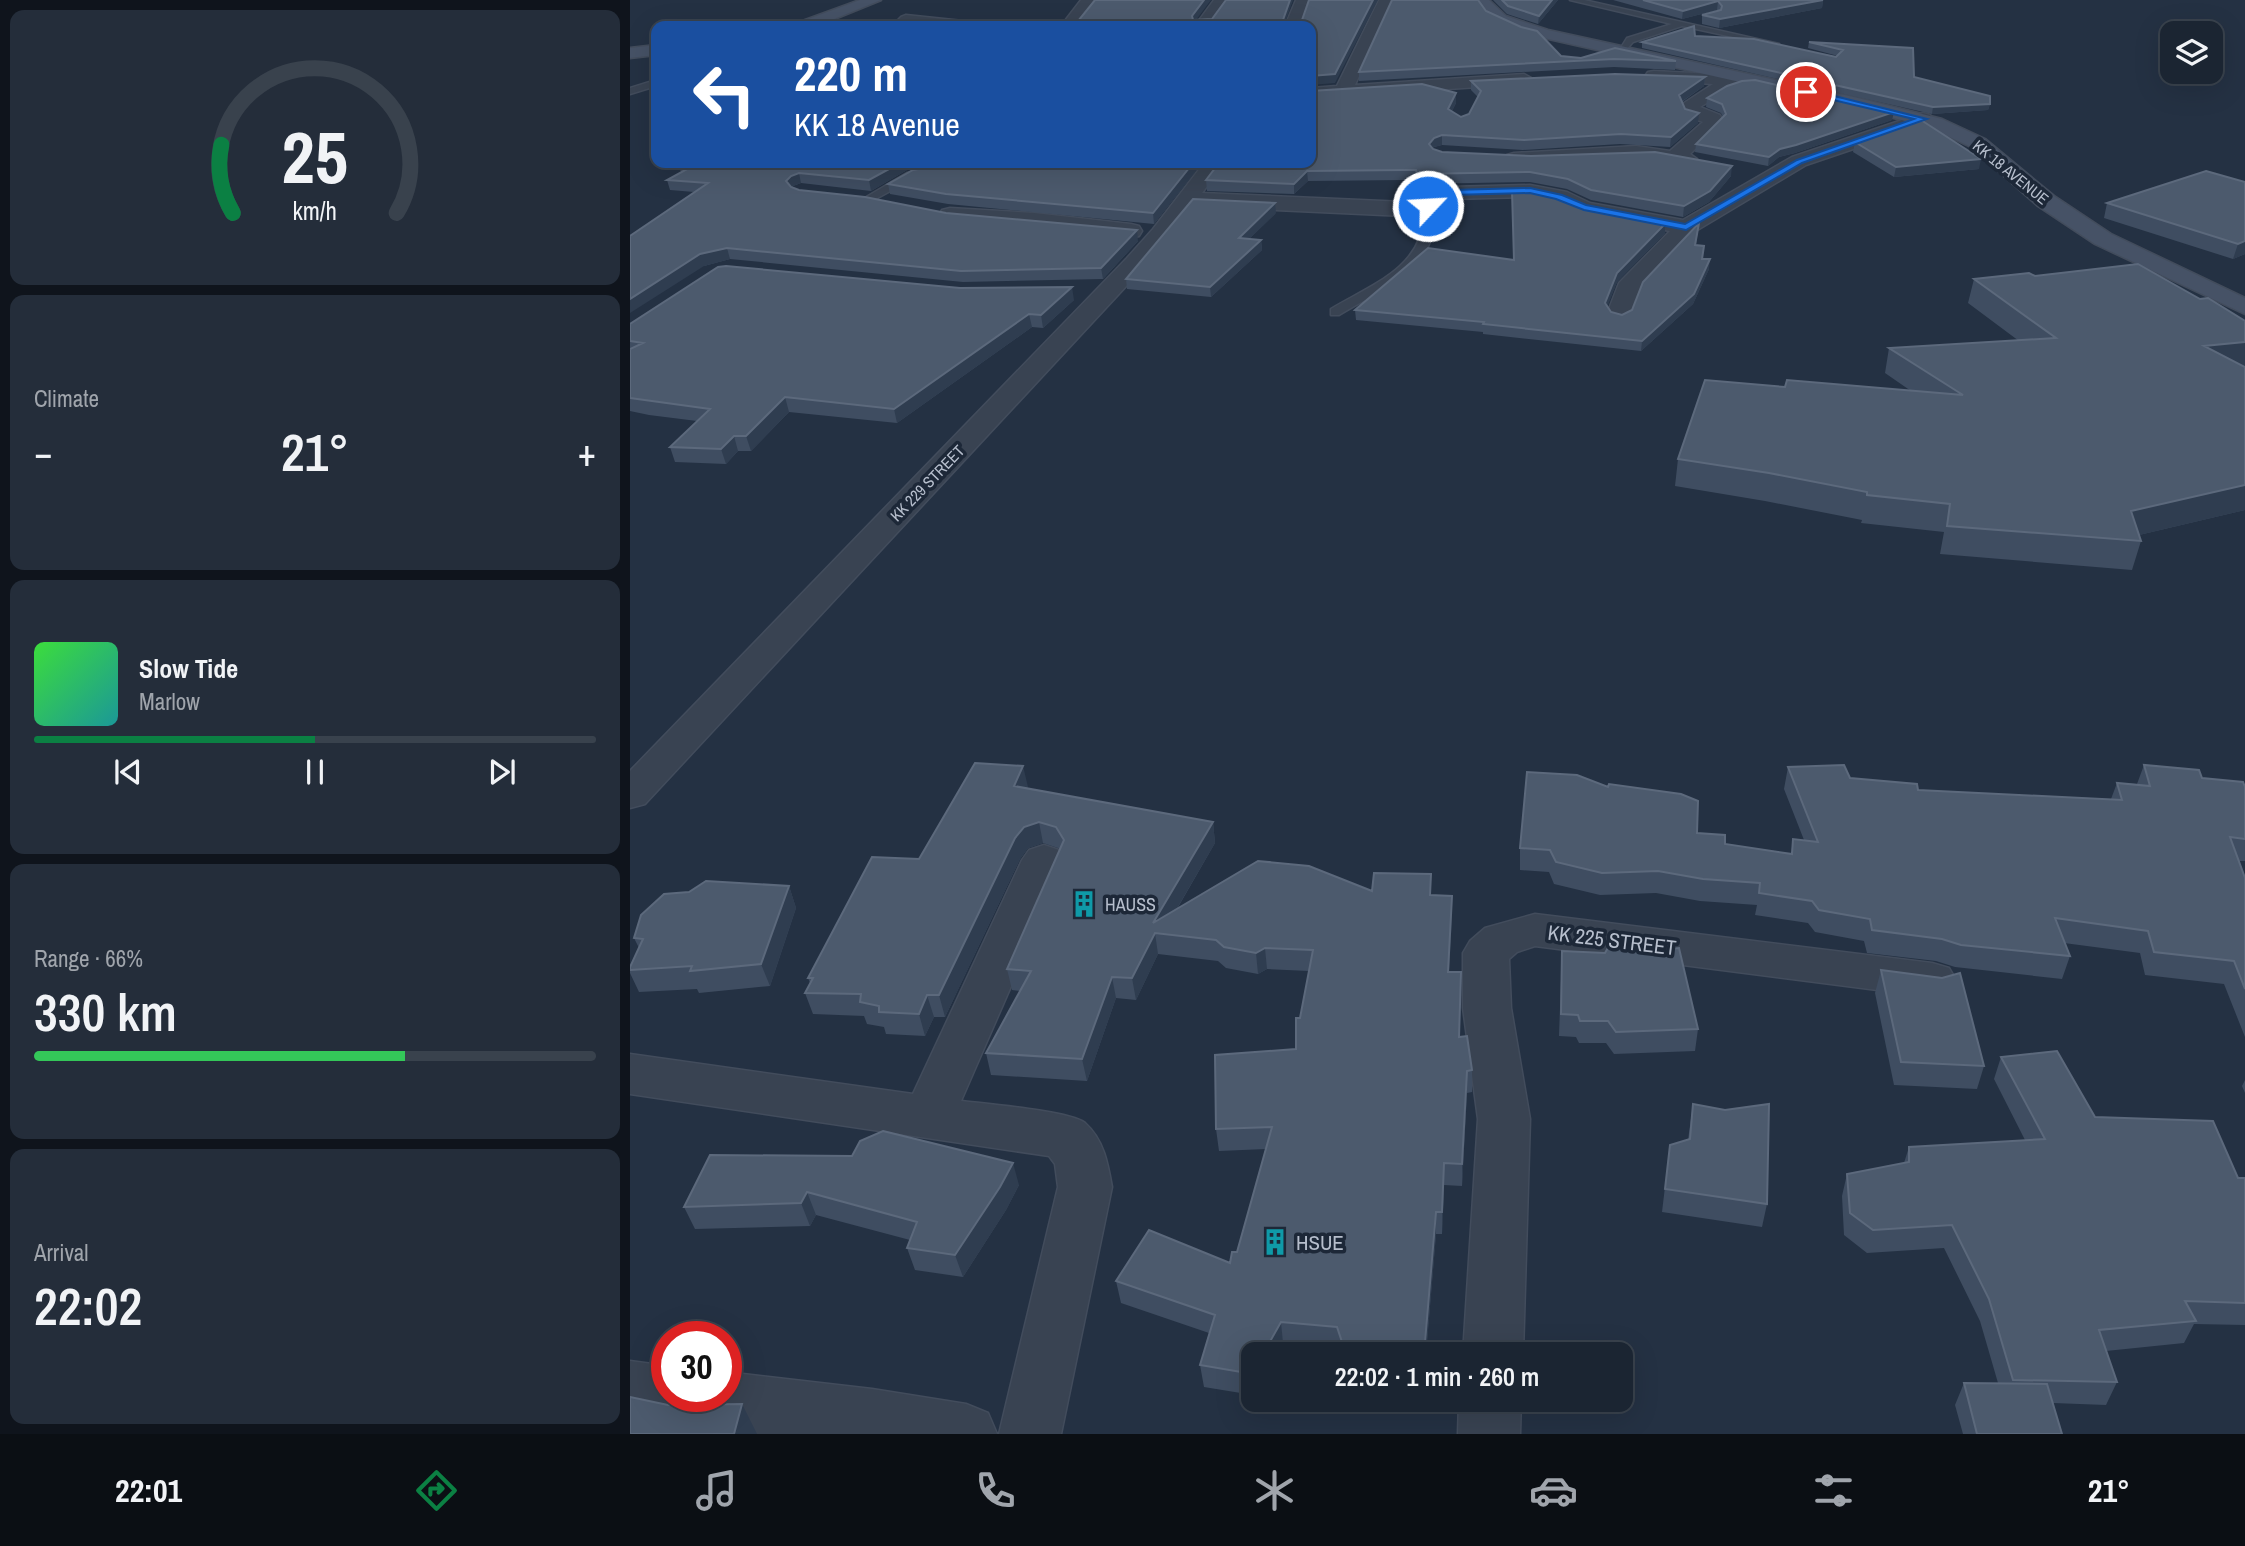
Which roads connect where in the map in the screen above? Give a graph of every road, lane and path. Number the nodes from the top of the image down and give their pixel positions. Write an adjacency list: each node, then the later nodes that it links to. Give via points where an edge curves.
1 (874, 0): 10 (main road)
2 (1089, 0): 12 (street)
3 (1222, 0): 13 (street)
4 (1303, 0): 14 (street)
5 (1386, 0): 26 (street)
6 (1482, 0): 18 (main road, KK 18 AVENUE, via 1491,14 1509,23)
7 (1574, 0): 15 (lane)
8 (922, 4): 11 (street)
9 (1705, 17): 15 (lane)
10 (818, 21)
11 (905, 21)
12 (1073, 21)
13 (1207, 21)
14 (1295, 21)
15 (1682, 24): 16 (lane); 18 (lane, via 1630,40)
16 (1785, 47)
17 (651, 51): 19 (main road)
18 (1623, 51): 22 (main road, KK 18 AVENUE)
19 (630, 53)
20 (1641, 76): 22 (street)
21 (1537, 78): 24 (street)
22 (1747, 80): 29 (main road, KK 18 AVENUE); 31 (street, via 1719,88 1690,106 1692,112 1714,122)
23 (651, 85): 25 (lane)
24 (1416, 85): 26 (street); 28 (street)
25 (630, 91)
26 (1343, 91): 27 (street)
27 (1316, 93)
28 (1470, 99)
29 (1923, 119): 36 (street, via 1800,161); 45 (main road, KK 18 AVENUE, via 1978,144 2046,201 2103,239)
30 (1489, 157): 31 (street, via 1636,152)
31 (1675, 157): 32 (street)
32 (1708, 163)
33 (943, 168): 38 (lane, via 911,175)
34 (1210, 168): 39 (street, KK 229 STREET)
35 (1746, 170): 36 (street)
36 (1772, 176): 43 (street)
37 (842, 196): 38 (street)
38 (868, 199): 40 (street)
39 (1188, 199): 41 (street); 44 (street, KK 229 STREET)
40 (895, 204)
41 (1417, 209): 43 (street, via 1451,193 1530,191 1584,208); 46 (lane, via 1429,218 1425,246 1395,275)
42 (935, 212): 44 (street)
43 (1686, 227): 47 (street, via 1628,288)
44 (1161, 234): 48 (street, KK 229 STREET, via 1095,289)
45 (2245, 307)
46 (1335, 312)
47 (1620, 314)
48 (630, 795)
49 (1044, 860): 52 (street)
50 (1936, 981): 53 (street, KK 225 STREET, via 1535,930 1501,940 1486,953 1487,1008 1504,1119)
51 (630, 1074): 52 (street)
52 (928, 1118): 60 (street, via 1065,1137 1081,1158 1085,1186)
53 (1494, 1342)
54 (630, 1390): 55 (street)
55 (651, 1393)
56 (742, 1406): 58 (street)
57 (1490, 1412): 61 (street)
58 (869, 1427): 59 (street)
59 (966, 1434)
60 (1030, 1434)
61 (1489, 1434)

